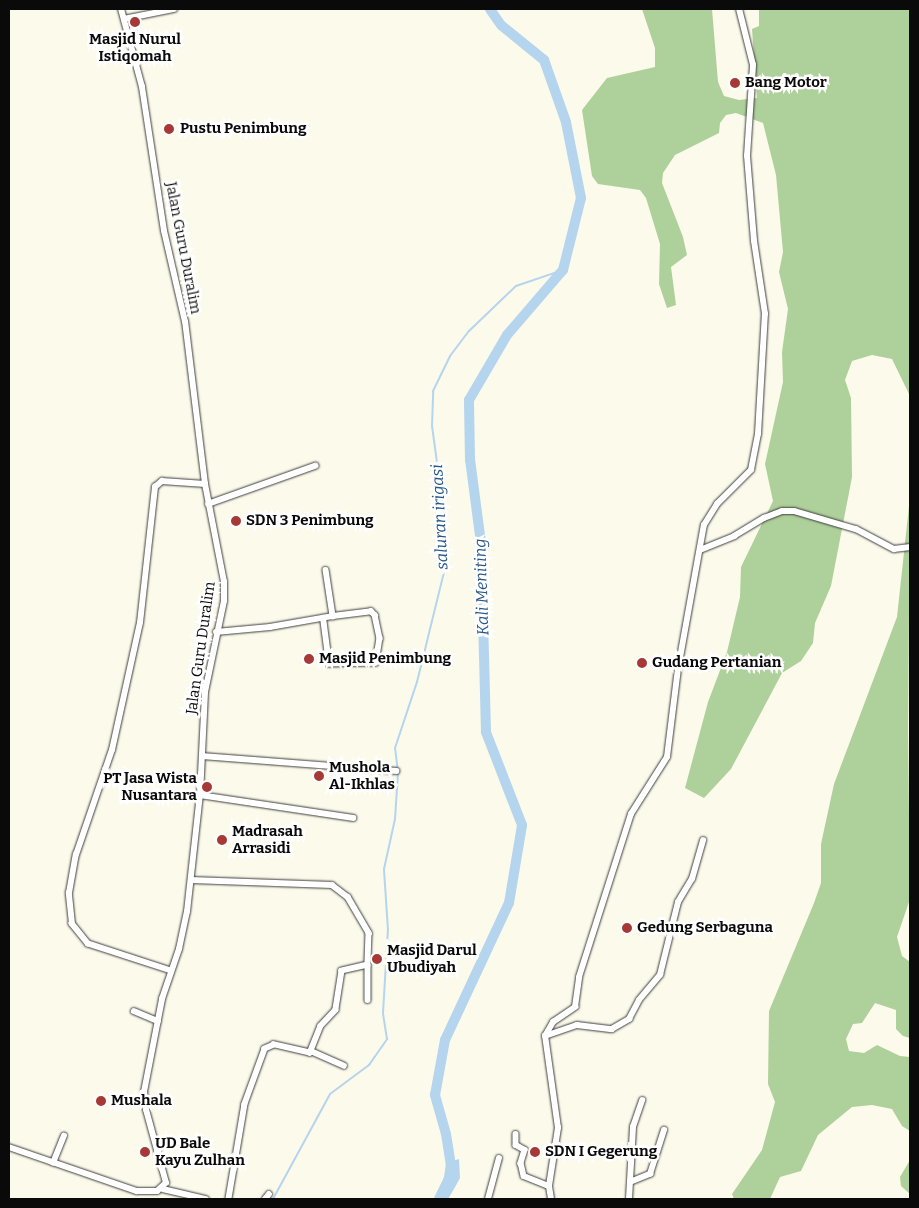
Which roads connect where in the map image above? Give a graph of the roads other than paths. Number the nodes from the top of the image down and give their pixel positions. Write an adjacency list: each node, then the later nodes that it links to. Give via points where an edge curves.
1 (121, 9): 4 (street, Jalan Guru Duralim)
2 (174, 9): 4 (street)
3 (740, 9): 9 (street, via 753,65 747,156 754,241 765,314 758,434 751,470 711,511 704,525)
4 (124, 19): 6 (street, Jalan Guru Duralim, via 141,79 165,237 185,322)
5 (315, 466): 7 (street)
6 (205, 484): 7 (street, Jalan Guru Duralim); 21 (street, via 162,481 155,486 140,624 112,750 76,855 69,893 72,924 88,944)
7 (208, 504): 13 (street, Jalan Guru Duralim, via 224,582 224,601)
8 (910, 546): 9 (street, via 894,549 856,529 794,511 764,518 734,536)
9 (700, 550): 25 (street, via 678,669 667,757 631,814 579,977 575,1007 553,1022)
10 (326, 570): 11 (street)
11 (334, 616): 12 (street); 12 (street, via 375,613 380,644 376,663 328,663)
12 (323, 618): 13 (street)
13 (216, 632): 14 (street, Jalan Guru Duralim, via 205,692)
14 (202, 756): 15 (street); 16 (street, Jalan Guru Duralim)
15 (396, 771)
16 (200, 795): 17 (street); 19 (street, Jalan Guru Duralim)
17 (353, 818)
18 (702, 841): 25 (street, via 692,879 678,902 660,975 639,1000 629,1020 612,1028 577,1025)
19 (190, 880): 20 (street, via 231,883 291,881 336,887 348,897 368,931); 21 (street, Jalan Guru Duralim, via 181,941)
20 (368, 966): 22 (street); 26 (street, via 342,970 336,1010 321,1026)
21 (172, 971): 24 (street, Jalan Guru Duralim)
22 (368, 1000)
23 (134, 1011): 24 (street)
24 (158, 1021): 37 (street, Jalan Guru Duralim, via 144,1099 166,1180)
25 (545, 1036): 36 (street, via 558,1128)
26 (311, 1051): 27 (street); 39 (street, via 305,1053 274,1045 265,1049 245,1104)
27 (344, 1066)
28 (642, 1101): 35 (street, via 633,1127)
29 (664, 1130): 35 (street, via 650,1174)
30 (516, 1134): 36 (street, via 516,1145 525,1150 521,1163 524,1176)
31 (64, 1136): 34 (street)
32 (9, 1147): 34 (street)
33 (499, 1158): 40 (street)
34 (53, 1163): 37 (street, via 137,1191)
35 (630, 1182): 42 (street)
36 (549, 1186): 41 (street)
37 (163, 1189): 38 (street)
38 (206, 1199)
39 (229, 1199)
40 (488, 1199)
41 (551, 1199)
42 (629, 1199)

